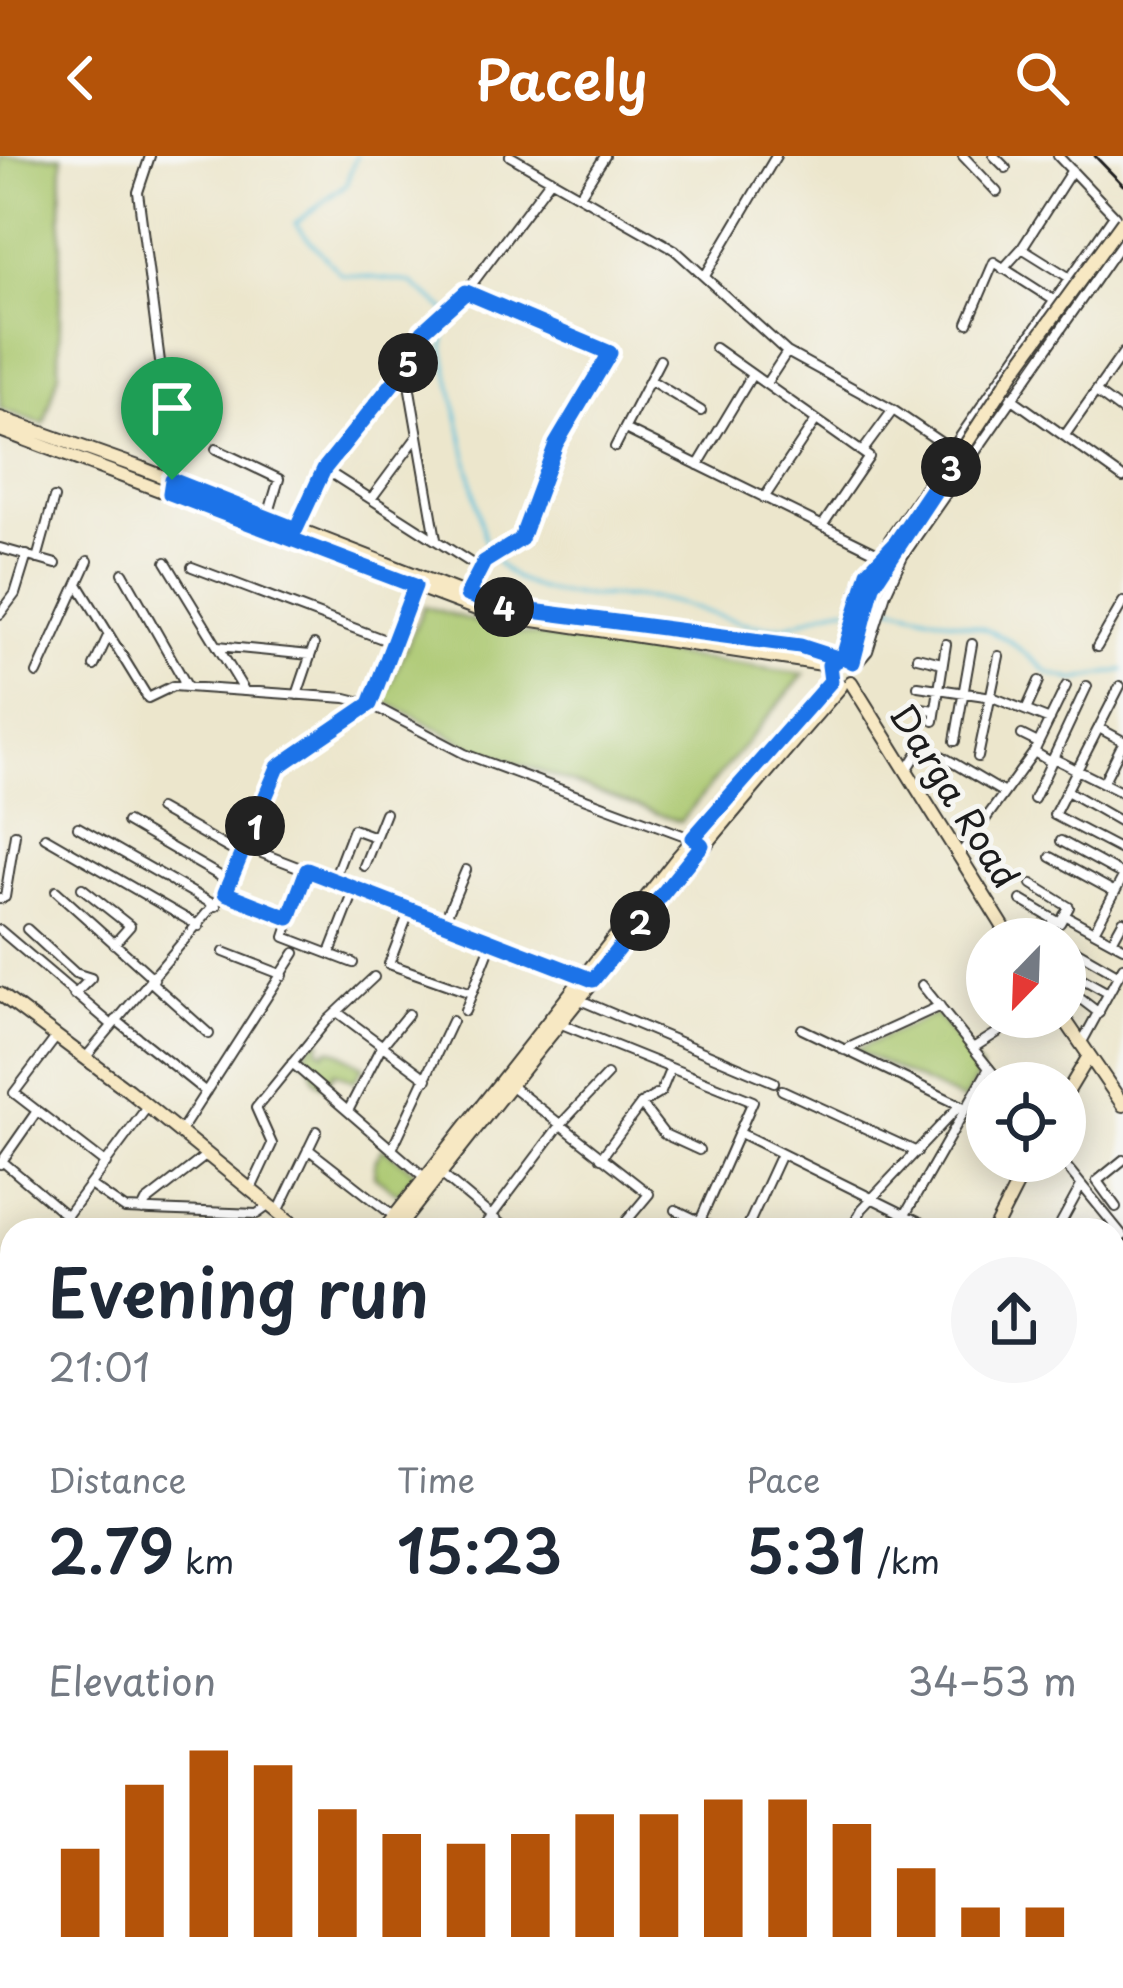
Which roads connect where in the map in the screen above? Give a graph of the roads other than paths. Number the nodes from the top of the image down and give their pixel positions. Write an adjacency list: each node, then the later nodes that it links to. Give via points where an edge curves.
1 (150, 156): 50 (street, via 138,192)
2 (510, 156): 10 (street)
3 (605, 156): 12 (street)
4 (776, 156): 17 (street)
5 (963, 156): 11 (street)
6 (994, 156): 8 (street)
7 (1058, 156): 9 (street)
8 (1006, 168)
9 (1072, 170): 13 (street); 15 (street)
10 (551, 179): 12 (street); 19 (street)
11 (998, 192)
12 (580, 195): 17 (street)
13 (1120, 220): 18 (street); 47 (main road, bridge)
14 (1123, 240): 32 (street)
15 (1022, 248): 16 (street); 18 (street)
16 (1003, 269): 20 (street); 21 (street, via 994,262)
17 (704, 276): 23 (street)
18 (1070, 278): 20 (street)
19 (466, 292): 26 (street, via 423,331); 64 (street, via 610,353 556,444 521,539)
20 (1055, 301): 30 (street)
21 (968, 323)
22 (715, 348): 27 (street)
23 (787, 352): 29 (street); 33 (street)
24 (1123, 353): 31 (street)
25 (660, 361): 28 (street)
26 (406, 367): 40 (street); 48 (street)
27 (752, 374): 29 (street); 46 (street)
28 (650, 380): 34 (street); 38 (street)
29 (766, 384): 37 (street)
30 (995, 387): 32 (street); 43 (street)
31 (1096, 392): 35 (street); 41 (street)
32 (1011, 398): 41 (street); 80 (street, via 903,556 868,651)
33 (892, 410): 43 (street); 45 (street)
34 (701, 411)
35 (1123, 412)
36 (0, 418): 50 (main road)
37 (816, 420): 45 (street); 52 (street)
38 (625, 429): 42 (street); 46 (street)
39 (0, 430): 50 (main road)
40 (418, 436): 53 (street); 57 (street)
41 (1065, 436): 49 (street)
42 (615, 447)
43 (949, 448): 59 (street)
44 (216, 449): 54 (street, via 279,479)
45 (862, 452): 55 (street, via 868,457)
46 (698, 466): 52 (street)
47 (951, 467): 59 (main road); 80 (main road, via 873,585 857,645)
48 (324, 469): 53 (street); 56 (street)
49 (1123, 478)
50 (171, 486): 54 (main road); 67 (main road)
51 (54, 498): 60 (street)
52 (764, 498): 55 (street)
53 (371, 499): 57 (street)
54 (267, 518): 56 (main road)
55 (822, 526): 59 (street)
56 (296, 529): 67 (main road)
57 (436, 541): 64 (street)
58 (0, 548): 60 (street)
59 (888, 549): 80 (main road, via 861,586)
60 (32, 557): 63 (street); 71 (street)
61 (88, 560): 68 (street)
62 (166, 562): 76 (street)
63 (56, 564)
64 (482, 565): 69 (street)
65 (193, 567): 73 (street)
66 (123, 573): 90 (street)
67 (417, 581): 69 (main road); 73 (street)
68 (78, 584): 72 (street); 83 (street)
69 (465, 599): 80 (main road, via 519,620)
70 (1123, 602): 77 (street)
71 (0, 614)
72 (109, 635): 82 (street); 90 (street, via 148,698)
73 (393, 643): 96 (street)
74 (946, 644): 81 (street)
75 (972, 644): 93 (street)
76 (218, 646): 92 (street); 94 (street, via 312,650)
77 (1097, 647)
78 (999, 656): 95 (street)
79 (917, 657): 81 (street)
80 (843, 662): 85 (main road); 85 (main road)
81 (942, 663): 91 (street)
82 (94, 666)
83 (37, 673)
84 (1039, 681): 98 (street)
85 (841, 683): 108 (main road, Darga Road); 122 (main road)
86 (918, 686): 91 (street)
87 (1066, 686): 99 (street)
88 (1087, 686): 106 (street)
89 (1120, 686): 100 (street)
90 (188, 687): 92 (street)
91 (938, 688): 93 (street); 97 (street, via 934,716)
92 (245, 691): 94 (street)
93 (963, 693): 95 (street); 102 (street)
94 (297, 695): 96 (street)
95 (992, 697): 98 (street); 105 (street)
96 (370, 704): 122 (street, via 465,754); 125 (street, via 278,767)
97 (915, 707)
98 (1026, 710): 99 (street)
99 (1050, 720): 104 (street)
100 (1099, 728): 103 (street); 107 (street)
101 (1022, 735): 104 (street)
102 (955, 741)
103 (1123, 742): 109 (street)
104 (1036, 748): 106 (street); 111 (street)
105 (978, 758)
106 (1052, 760): 107 (street); 113 (street)
107 (1077, 770): 109 (street); 110 (street)
108 (905, 773): 111 (street, via 923,745); 126 (main road, Darga Road)
109 (1103, 783): 112 (street)
110 (1067, 791): 117 (street); 124 (street, via 1054,815)
111 (1004, 793): 126 (street)
112 (1123, 794)
113 (1034, 799)
114 (159, 809): 125 (street)
115 (386, 813): 121 (street)
116 (127, 822): 133 (street)
117 (1123, 823)
118 (78, 827): 142 (street)
119 (15, 834): 140 (street)
120 (45, 837): 149 (street)
121 (375, 837): 128 (street); 132 (street, via 353,830)
122 (698, 842): 166 (main road)
123 (1061, 842): 131 (street)
124 (1123, 851)
125 (244, 852): 129 (street); 133 (street)
126 (958, 857): 145 (main road, Darga Road)
127 (1051, 857): 138 (street)
128 (364, 866)
129 (307, 870): 132 (street); 144 (street)
130 (466, 870): 148 (street)
131 (1123, 876): 138 (street)
132 (333, 880): 136 (street)
133 (232, 883): 139 (street)
134 (1032, 884): 146 (street, via 1069,907)
135 (82, 888): 156 (street, via 130,926)
136 (355, 889): 143 (street); 160 (street)
137 (56, 891): 156 (street)
138 (1115, 892): 153 (street)
139 (225, 893): 142 (street); 144 (street)
140 (0, 899)
141 (1022, 900): 146 (street)
142 (216, 906): 149 (street)
143 (410, 910): 148 (street); 170 (street, via 389,964)
144 (289, 918): 160 (street, via 286,937)
145 (997, 918)
146 (1060, 918)
147 (1123, 921): 154 (street)
148 (444, 922): 155 (street)
149 (199, 926): 167 (street)
150 (27, 929): 173 (street, via 91,979)
151 (1086, 929): 153 (street)
152 (0, 930): 173 (street)
153 (1094, 932): 154 (street)
154 (1112, 941): 157 (street)
155 (492, 942): 166 (street); 170 (street)
156 (114, 944): 167 (street)
157 (1123, 947)
158 (224, 952): 164 (street)
159 (295, 953): 164 (street)
160 (330, 953): 162 (street)
161 (1086, 954): 163 (street)
162 (353, 963)
163 (1121, 971): 171 (street)
164 (283, 975): 203 (street)
165 (374, 977): 178 (street)
166 (588, 979): 174 (main road); 226 (main road)
167 (152, 981): 182 (street); 185 (street)
168 (1086, 981): 171 (street)
169 (922, 985): 176 (street)
170 (471, 993): 177 (street)
171 (1108, 993): 179 (street)
172 (0, 994): 186 (main road)
173 (74, 995): 182 (street)
174 (578, 999): 183 (main road); 200 (street)
175 (1086, 1002): 179 (street)
176 (940, 1006): 190 (street); 191 (street)
177 (465, 1011)
178 (337, 1012): 189 (street); 196 (street)
179 (1099, 1012): 192 (street)
180 (408, 1014): 189 (street)
181 (452, 1021): 199 (street)
182 (114, 1023): 193 (street); 203 (street)
183 (559, 1023): 197 (street); 201 (main road)
184 (802, 1029): 191 (street)
185 (209, 1034)
186 (57, 1036): 193 (main road); 209 (street, via 14,1094)
187 (989, 1038): 190 (street)
188 (1077, 1038): 192 (main road)
189 (381, 1047): 199 (street); 210 (street)
190 (973, 1048): 194 (street)
191 (844, 1050): 208 (street)
192 (1085, 1050): 195 (main road); 206 (main road)
193 (85, 1058): 207 (main road)
194 (984, 1062)
195 (1080, 1062)
196 (292, 1064): 210 (street); 231 (street, via 256,1108 272,1144)
197 (670, 1070): 205 (street, via 661,1092); 214 (street, via 753,1102)
198 (607, 1075): 211 (street)
199 (427, 1079): 216 (street)
200 (774, 1082)
201 (509, 1084): 211 (street); 225 (main road)
202 (782, 1090): 218 (street)
203 (206, 1092): 213 (street)
204 (966, 1102): 208 (street)
205 (641, 1104): 217 (street, via 664,1134); 221 (street)
206 (1123, 1105)
207 (148, 1106): 213 (main road); 224 (street)
208 (963, 1107): 218 (street); 237 (street)
209 (38, 1112): 223 (street); 224 (street)
210 (348, 1112): 216 (street)
211 (560, 1125): 221 (street); 238 (street)
212 (317, 1131): 215 (street)
213 (180, 1132): 219 (main road)
214 (740, 1133): 220 (street); 248 (street)
215 (308, 1149): 234 (street); 242 (street)
216 (392, 1149): 226 (street)
217 (699, 1150)
218 (916, 1152): 232 (street)
219 (208, 1154): 231 (main road); 235 (street)
220 (781, 1154): 232 (street); 249 (street)
221 (602, 1158): 246 (street, via 649,1194)
222 (1123, 1160): 233 (street, via 1097,1181)
223 (1, 1163): 239 (street)
224 (106, 1164): 229 (street)
225 (440, 1173): 238 (street); 244 (main road)
226 (424, 1177): 243 (main road)
227 (1018, 1182): 252 (main road)
228 (1078, 1182): 230 (street)
229 (90, 1185): 235 (street, via 125,1209); 240 (street)
230 (1081, 1186): 253 (street); 254 (street)
231 (250, 1189): 234 (main road)
232 (873, 1199): 237 (street); 250 (street)
233 (1116, 1207)
234 (274, 1208): 235 (street); 241 (main road)
235 (142, 1210)
236 (676, 1210): 247 (street)
237 (905, 1215): 251 (street)
238 (492, 1216): 245 (street)
239 (55, 1218)
240 (67, 1218)
241 (286, 1218)
242 (389, 1218)
243 (398, 1218)
244 (400, 1218)
245 (494, 1218)
246 (629, 1218)
247 (693, 1218)
248 (701, 1218)
249 (752, 1218)
250 (857, 1218)
251 (908, 1218)
252 (1000, 1218)
253 (1064, 1218)
254 (1108, 1218)

